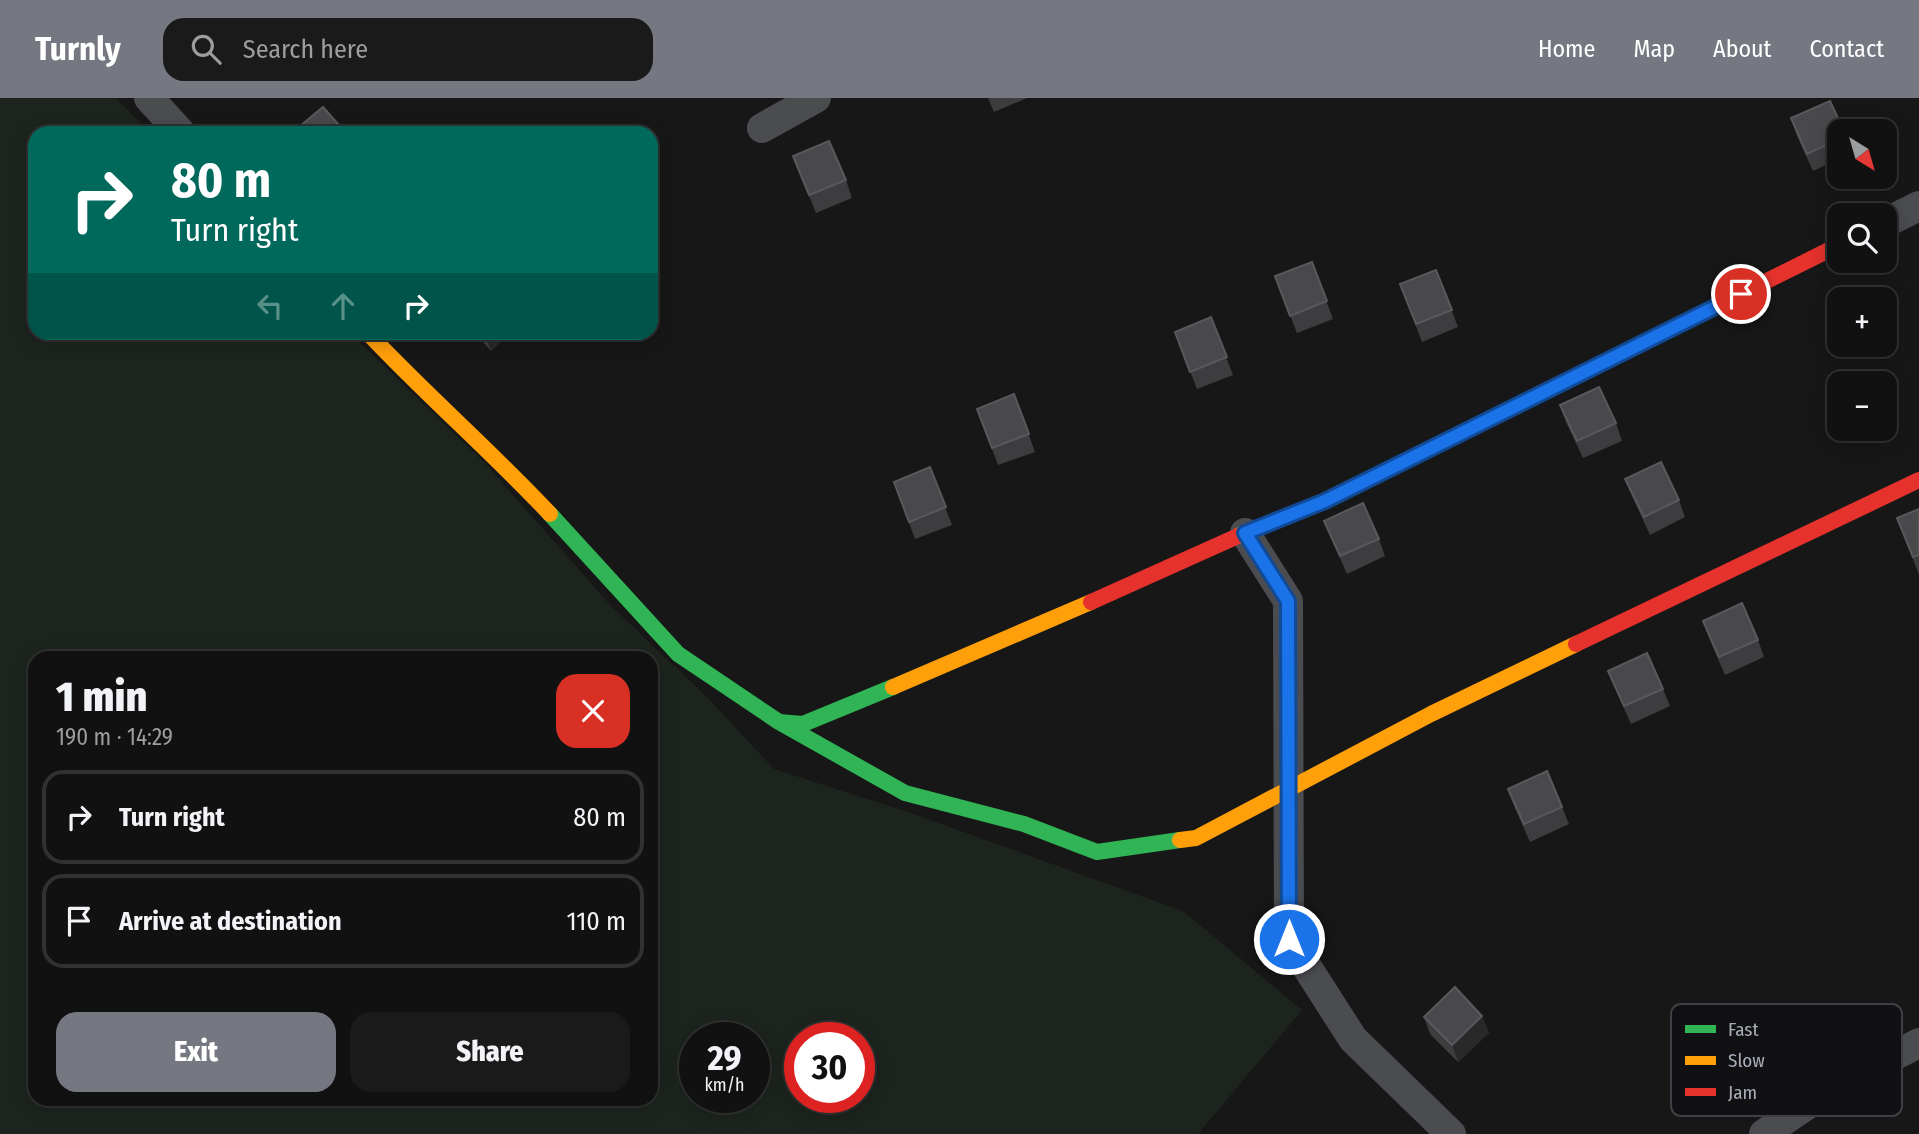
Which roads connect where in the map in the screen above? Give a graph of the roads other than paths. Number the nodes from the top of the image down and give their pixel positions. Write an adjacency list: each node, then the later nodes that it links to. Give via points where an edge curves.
1 (149, 98): 3 (street)
2 (816, 98): 4 (street)
3 (175, 126)
4 (762, 128)
5 (1919, 206): 6 (street)
6 (1897, 217)
7 (1827, 252): 10 (street, via 1325,501)
8 (374, 340): 11 (street, via 508,469 678,654)
9 (1919, 480): 12 (street, via 1444,708)
10 (1245, 533): 11 (street, via 803,724); 12 (street, via 1288,601)
11 (779, 722): 12 (street, via 905,793 1024,824 1097,852 1196,838)
12 (1289, 789): 16 (street, via 1289,939 1353,1039)
13 (1919, 1043): 14 (street)
14 (1902, 1052)
15 (1790, 1116): 17 (street)
16 (1451, 1134)
17 (1764, 1134)

